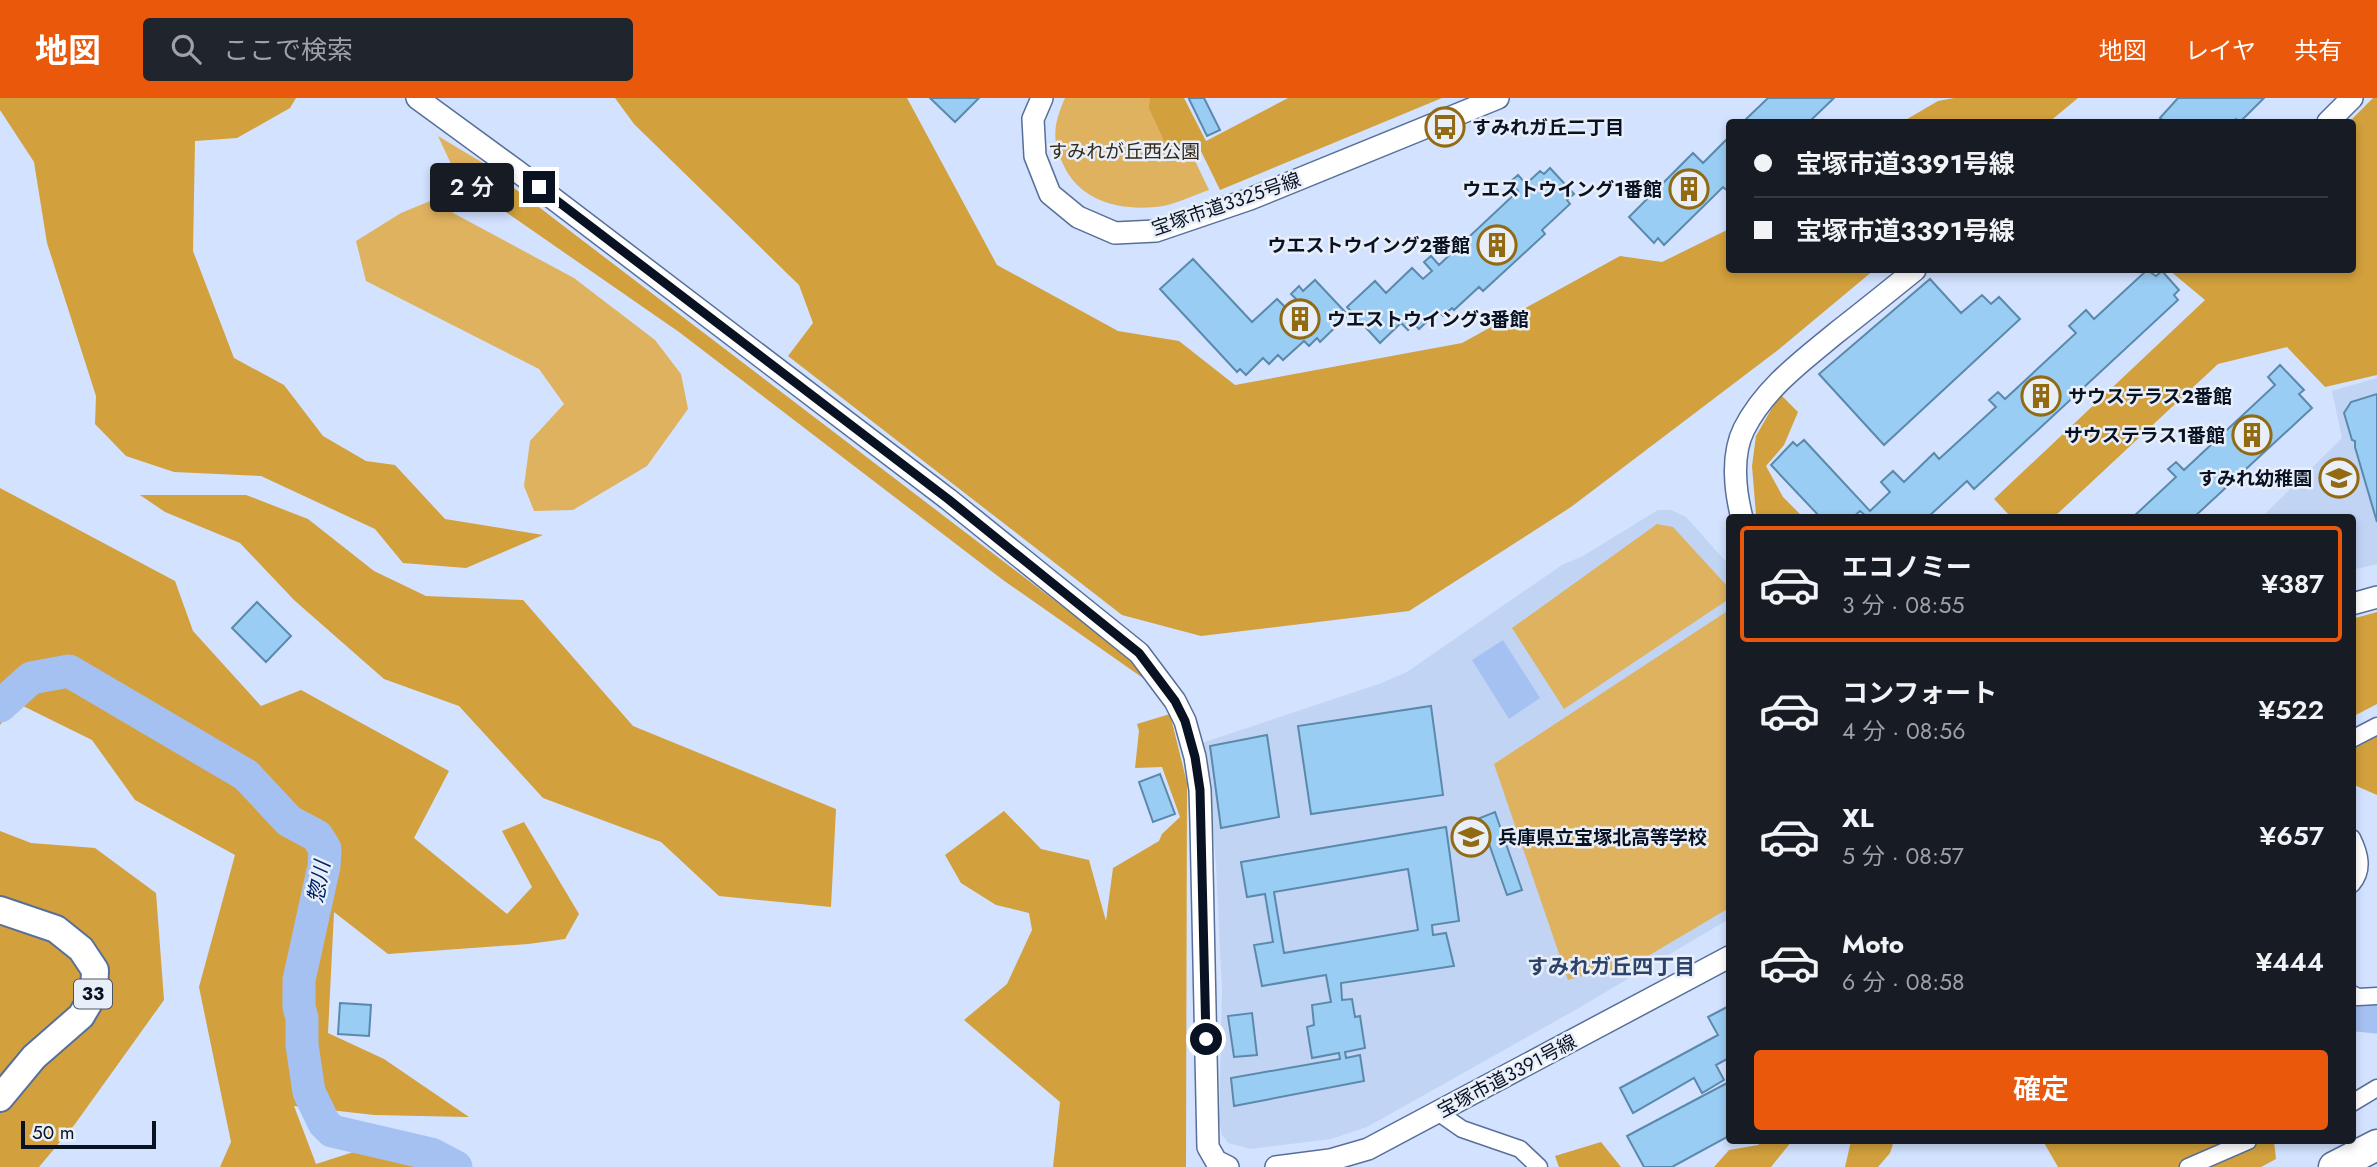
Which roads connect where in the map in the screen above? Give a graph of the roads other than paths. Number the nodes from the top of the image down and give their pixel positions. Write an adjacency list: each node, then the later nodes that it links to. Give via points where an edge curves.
1 (417, 98): 24 (street, via 948,499 1139,653 1175,701 1195,757 1201,812 1208,1147 1216,1161)
2 (1042, 98): 3 (street, 宝塚市道3325号線, via 1033,119 1035,156 1050,194 1078,217 1115,233 1156,232 1250,200)
3 (1498, 98)
4 (2352, 98): 5 (street)
5 (2331, 119)
6 (1911, 273): 7 (street, via 1768,391 1743,430 1738,450)
7 (1741, 514)
8 (2377, 597): 9 (street)
9 (2356, 603)
10 (2377, 726): 11 (street)
11 (2356, 737)
12 (2356, 847): 13 (street, via 2360,868)
13 (2356, 876)
14 (0, 910): 19 (main road, 33, via 56,929 81,949 95,970 94,994 81,1016 34,1057)
15 (1726, 959): 21 (street, 宝塚市道3391号線)
16 (2356, 996): 17 (street)
17 (2377, 996)
18 (2377, 1088): 20 (street)
19 (0, 1098)
20 (2356, 1101)
21 (1439, 1113): 25 (street, 宝塚市道3391号線, via 1368,1149); 26 (street, via 1462,1129 1520,1149)
22 (2241, 1144): 27 (street)
23 (2377, 1145): 28 (highway)
24 (1227, 1167)
25 (1276, 1167)
26 (1539, 1167)
27 (2188, 1167)
28 (2334, 1167)

